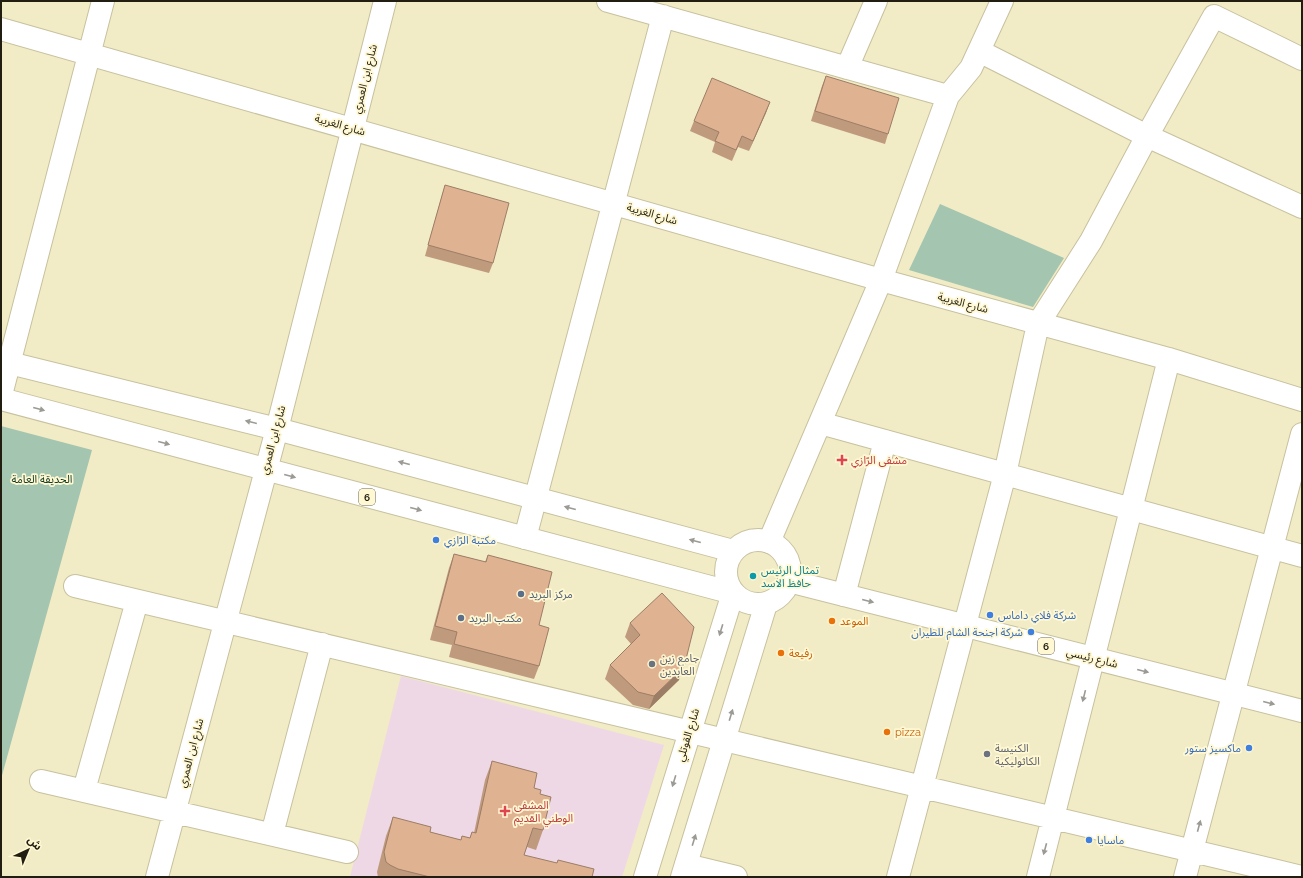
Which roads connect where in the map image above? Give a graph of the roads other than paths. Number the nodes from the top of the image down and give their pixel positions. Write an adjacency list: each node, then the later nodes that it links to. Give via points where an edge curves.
1 (103, 1): 9 (main road)
2 (385, 1): 13 (main road, شارع ابن العمري)
3 (608, 1): 6 (main road)
4 (876, 1): 11 (main road)
5 (1002, 1): 8 (main road)
6 (663, 16): 11 (main road); 15 (main road)
7 (1, 29): 9 (main road, شارع الغربية)
8 (979, 50): 12 (main road, via 971,68); 14 (main road)
9 (90, 54): 13 (main road, شارع الغربية); 20 (main road)
10 (1302, 59): 14 (main road, via 1214,16)
11 (847, 68): 12 (main road)
12 (948, 96): 17 (main road)
13 (352, 129): 15 (main road, شارع الغربية); 25 (main road, شارع ابن العمري)
14 (1147, 136): 16 (main road); 18 (main road, via 1091,241)
15 (613, 203): 17 (main road, شارع الغربية); 30 (main road)
16 (1302, 207)
17 (881, 280): 18 (main road, شارع الغربية); 24 (main road)
18 (1038, 324): 19 (main road, شارع الغربية); 29 (main road)
19 (1169, 359): 23 (main road, شارع الغربية); 31 (main road)
20 (6, 362): 21 (main road); 25 (main road, one-way to 20)
21 (1, 395)
22 (1, 399): 28 (main road, 6, one-way to 28)
23 (1302, 400)
24 (820, 423): 27 (main road); 33 (main road)
25 (277, 429): 28 (main road, شارع ابن العمري); 30 (main road, one-way to 25)
26 (1302, 434): 34 (main road)
27 (886, 441): 29 (main road); 40 (main road)
28 (265, 470): 32 (main road, 6, one-way to 32); 43 (main road, شارع ابن العمري)
29 (1005, 474): 31 (main road); 44 (main road)
30 (535, 499): 32 (main road); 35 (main road, one-way to 30)
31 (1131, 509): 34 (main road); 46 (main road)
32 (525, 538): 39 (main road, 6)
33 (769, 542): 35 (main road, via 750,541); 37 (main road, via 778,546 789,562)
34 (1272, 548): 36 (main road); 47 (main road)
35 (733, 551): 39 (main road, via 727,561 725,572)
36 (1302, 556)
37 (789, 581): 40 (main road, شارع رئيسي / 6); 42 (main road, via 776,599)
38 (75, 586): 41 (main road)
39 (733, 593): 42 (main road, via 742,601); 49 (main road, شارع القوتلي, one-way to 49)
40 (844, 595): 44 (main road, شارع رئيسي / 6, one-way to 44)
41 (137, 601): 43 (main road); 53 (main road)
42 (766, 604): 50 (main road, one-way to 42)
43 (225, 621): 45 (main road); 54 (main road, شارع ابن العمري)
44 (966, 626): 46 (main road, شارع رئيسي / 6); 52 (main road)
45 (322, 644): 49 (main road); 56 (main road)
46 (1094, 658): 47 (main road, شارع رئيسي / 6, one-way to 47); 55 (main road, one-way to 55)
47 (1233, 694): 48 (main road, شارع رئيسي / 6, one-way to 48); 57 (main road, one-way to 47)
48 (1302, 711)
49 (689, 731): 50 (main road); 61 (main road, شارع القوتلي, one-way to 61)
50 (723, 740): 52 (main road); 59 (main road, one-way to 50)
51 (41, 781): 53 (main road)
52 (922, 787): 55 (main road); 63 (main road)
53 (84, 790): 54 (main road)
54 (176, 812): 56 (main road); 60 (main road, شارع ابن العمري)
55 (1053, 818): 57 (main road); 64 (main road, one-way to 64)
56 (272, 834): 58 (main road)
57 (1192, 851): 65 (main road); 66 (main road)
58 (347, 852)
59 (684, 871): 62 (main road)
60 (157, 877)
61 (645, 877)
62 (736, 877)
63 (898, 877)
64 (1038, 877)
65 (1185, 877)
66 (1302, 877)

